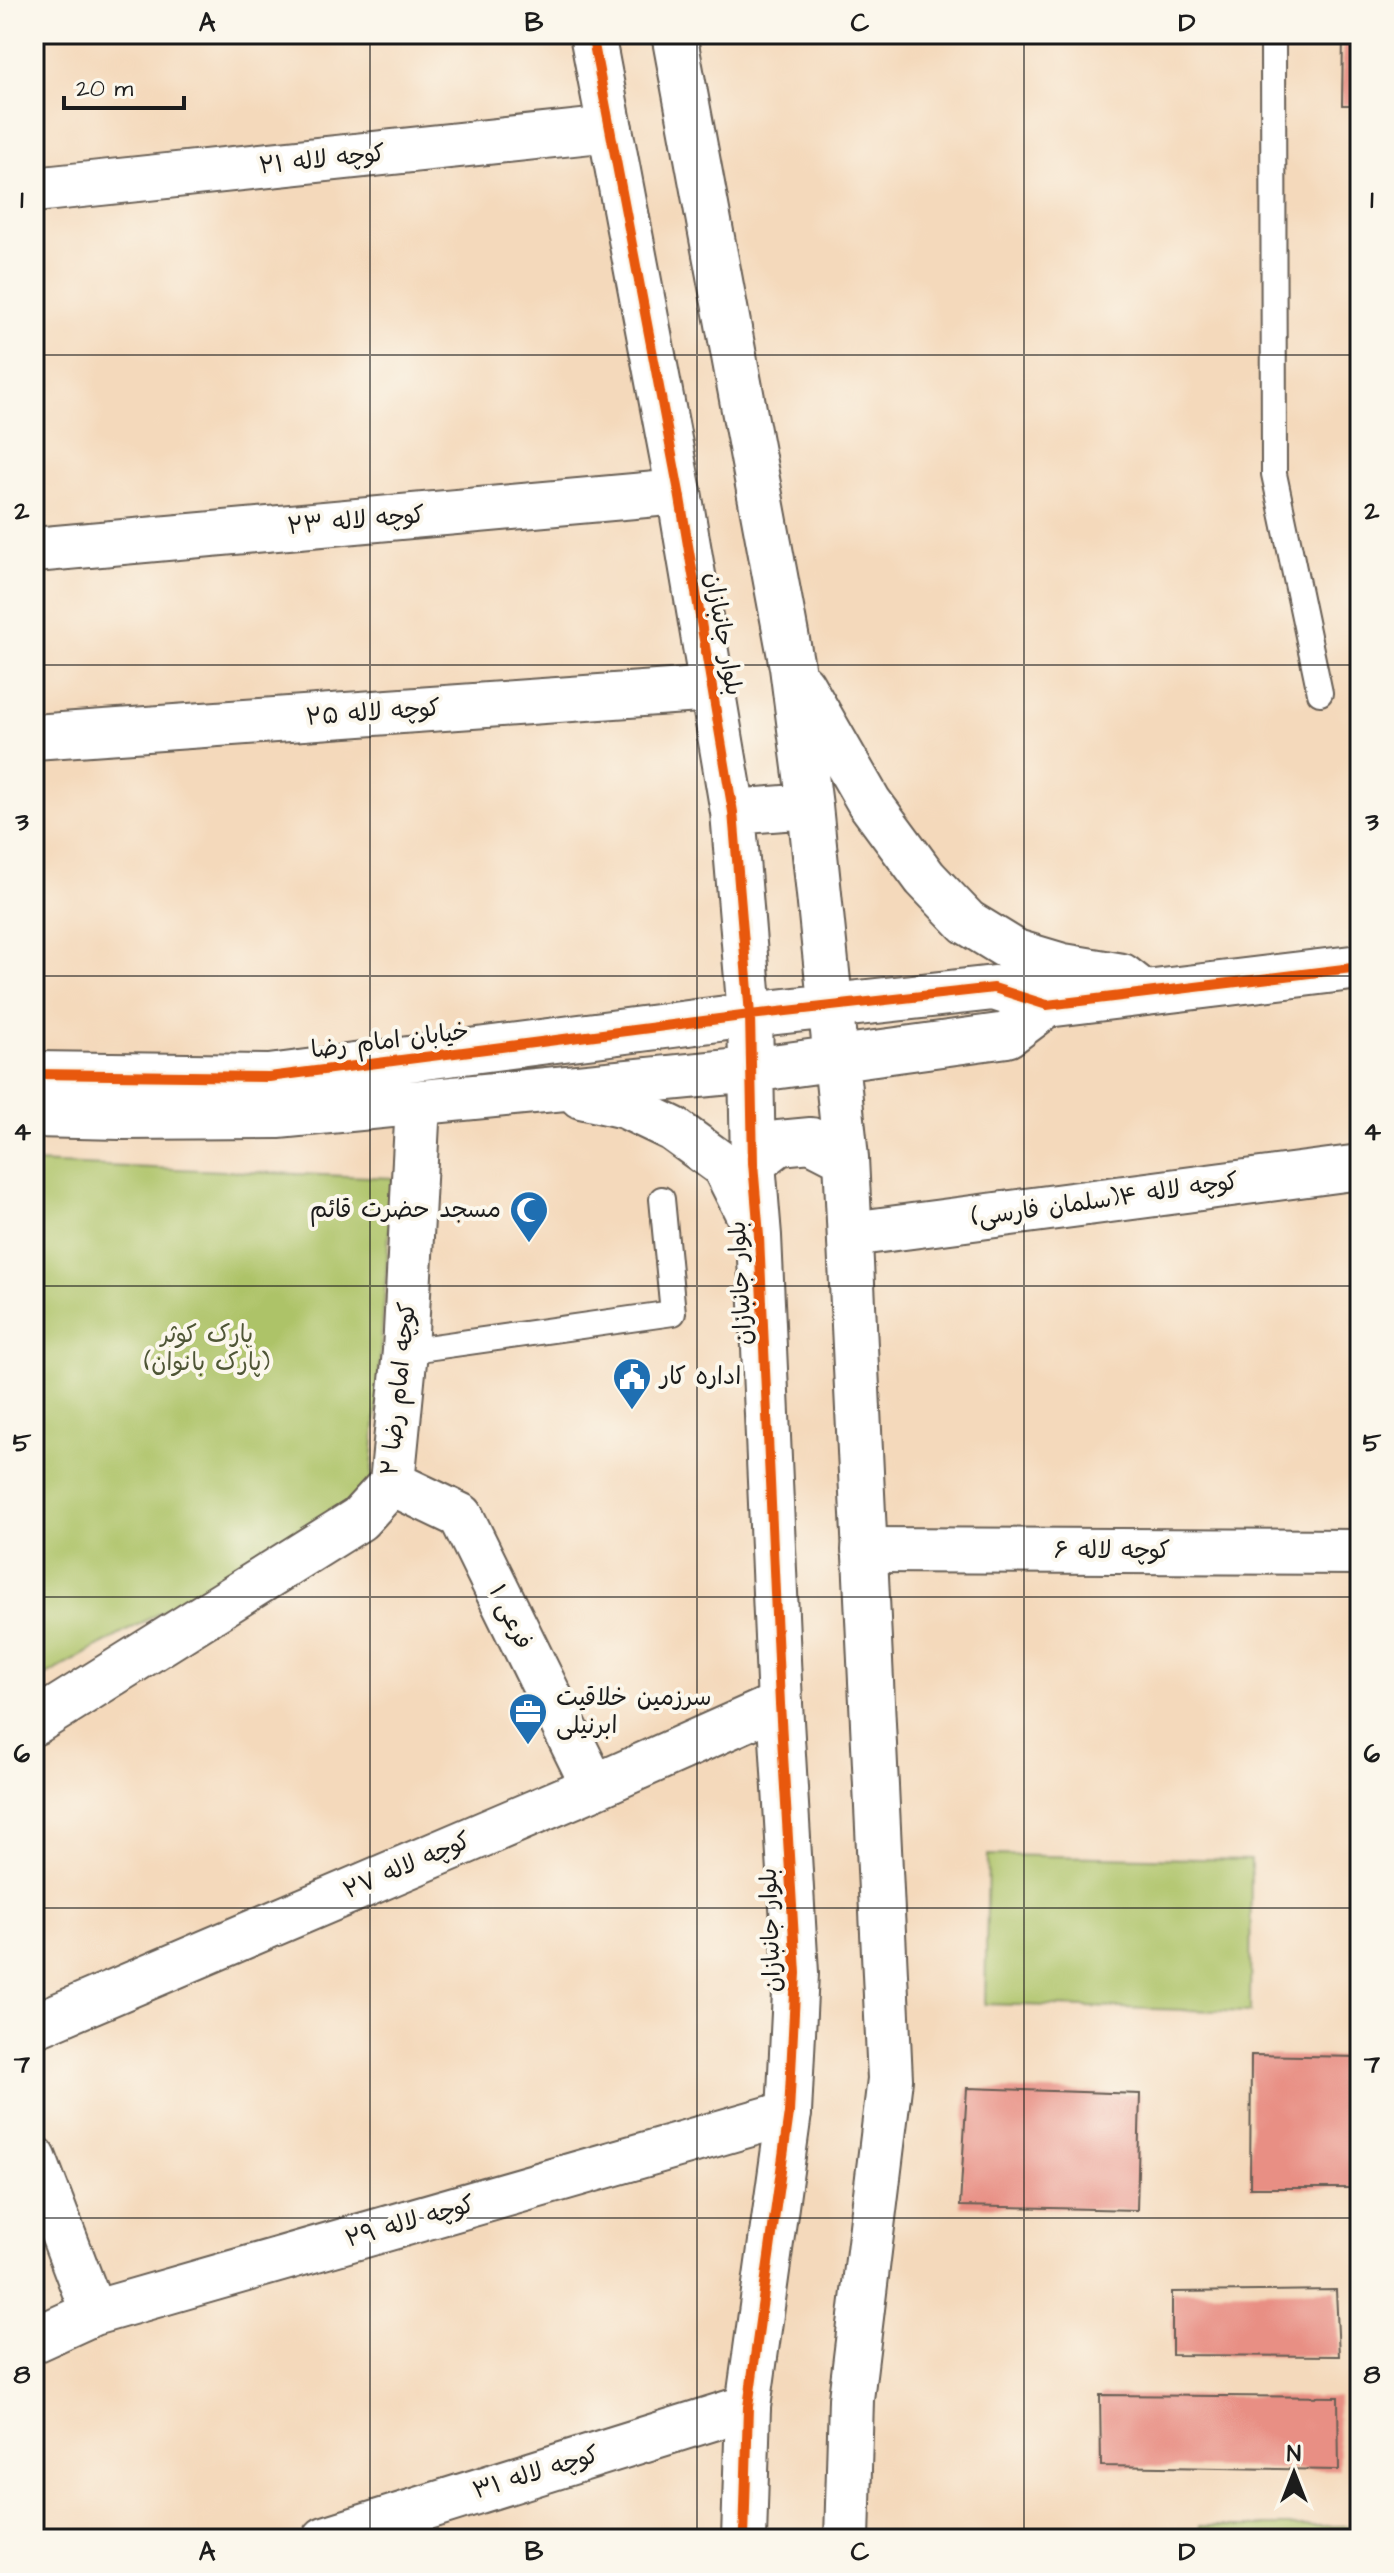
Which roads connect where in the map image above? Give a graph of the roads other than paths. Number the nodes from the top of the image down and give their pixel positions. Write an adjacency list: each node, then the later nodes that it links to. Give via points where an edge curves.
1 (592, 34): 4 (street, بلوار جانبازان)
2 (674, 34): 8 (street)
3 (1273, 34): 10 (lane, via 1274,474)
4 (610, 129): 5 (street, کوچه لاله ۲۱); 6 (street, بلوار جانبازان)
5 (34, 190)
6 (679, 492): 7 (street, کوچه لاله ۲۳); 9 (street, بلوار جانبازان)
7 (34, 550)
8 (792, 667): 12 (street); 15 (street, via 869,802 925,878 967,922 1016,952 1122,976)
9 (713, 689): 11 (street, کوچه لاله ۲۵); 13 (street, بلوار جانبازان)
10 (1320, 693)
11 (34, 737)
12 (810, 806): 13 (street); 17 (street)
13 (733, 812): 18 (street, بلوار جانبازان)
14 (1360, 967): 15 (street)
15 (1145, 994): 16 (street)
16 (1047, 1005): 17 (street, خیابان امام رضا, via 994,988); 19 (street, خیابان امام رضا, via 1007,1035)
17 (830, 1007): 18 (street, خیابان امام رضا); 19 (street)
18 (750, 1015): 20 (street, بلوار جانبازان); 23 (street, خیابان امام رضا)
19 (836, 1059): 20 (street, خیابان امام رضا); 26 (street)
20 (751, 1070): 22 (street, خیابان امام رضا); 27 (street, بلوار جانبازان)
21 (34, 1074): 23 (street, خیابان امام رضا)
22 (556, 1090): 24 (street, خیابان امام رضا); 31 (street, via 625,1106 673,1129 724,1166)
23 (247, 1097): 24 (street, خیابان امام رضا, via 278,1116); 25 (street, خیابان امام رضا, via 121,1117)
24 (418, 1103): 32 (street, کوچه امام رضا ۲)
25 (34, 1115)
26 (846, 1158): 27 (street, via 811,1140 779,1143); 30 (street)
27 (753, 1163): 31 (street, بلوار جانبازان)
28 (1360, 1167): 30 (street, کوچه لاله ۴(سلمان فارسی))
29 (662, 1199): 32 (lane, via 673,1313)
30 (851, 1234): 34 (street)
31 (759, 1236): 36 (street, بلوار جانبازان)
32 (405, 1351): 33 (street, کوچه امام رضا ۲)
33 (392, 1483): 37 (street, کوچه امام رضا ۲, via 359,1519); 38 (street, فرعی ۱, via 461,1516)
34 (864, 1550): 35 (street, کوچه لاله ۶); 47 (street, via 890,2079 851,2399)
35 (1360, 1552)
36 (780, 1704): 38 (street, کوچه لاله ۲۷); 40 (street, بلوار جانبازان, via 796,1973)
37 (34, 1723)
38 (594, 1787): 39 (street, کوچه لاله ۲۷)
39 (34, 2026)
40 (789, 2113): 42 (street, کوچه لاله ۲۹); 44 (street, بلوار جانبازان)
41 (34, 2158): 42 (street)
42 (93, 2313): 43 (street, کوچه لاله ۲۹)
43 (34, 2340)
44 (748, 2407): 45 (street, کوچه لاله ۳۱); 46 (street, بلوار جانبازان)
45 (325, 2539)
46 (744, 2539)
47 (847, 2539)

